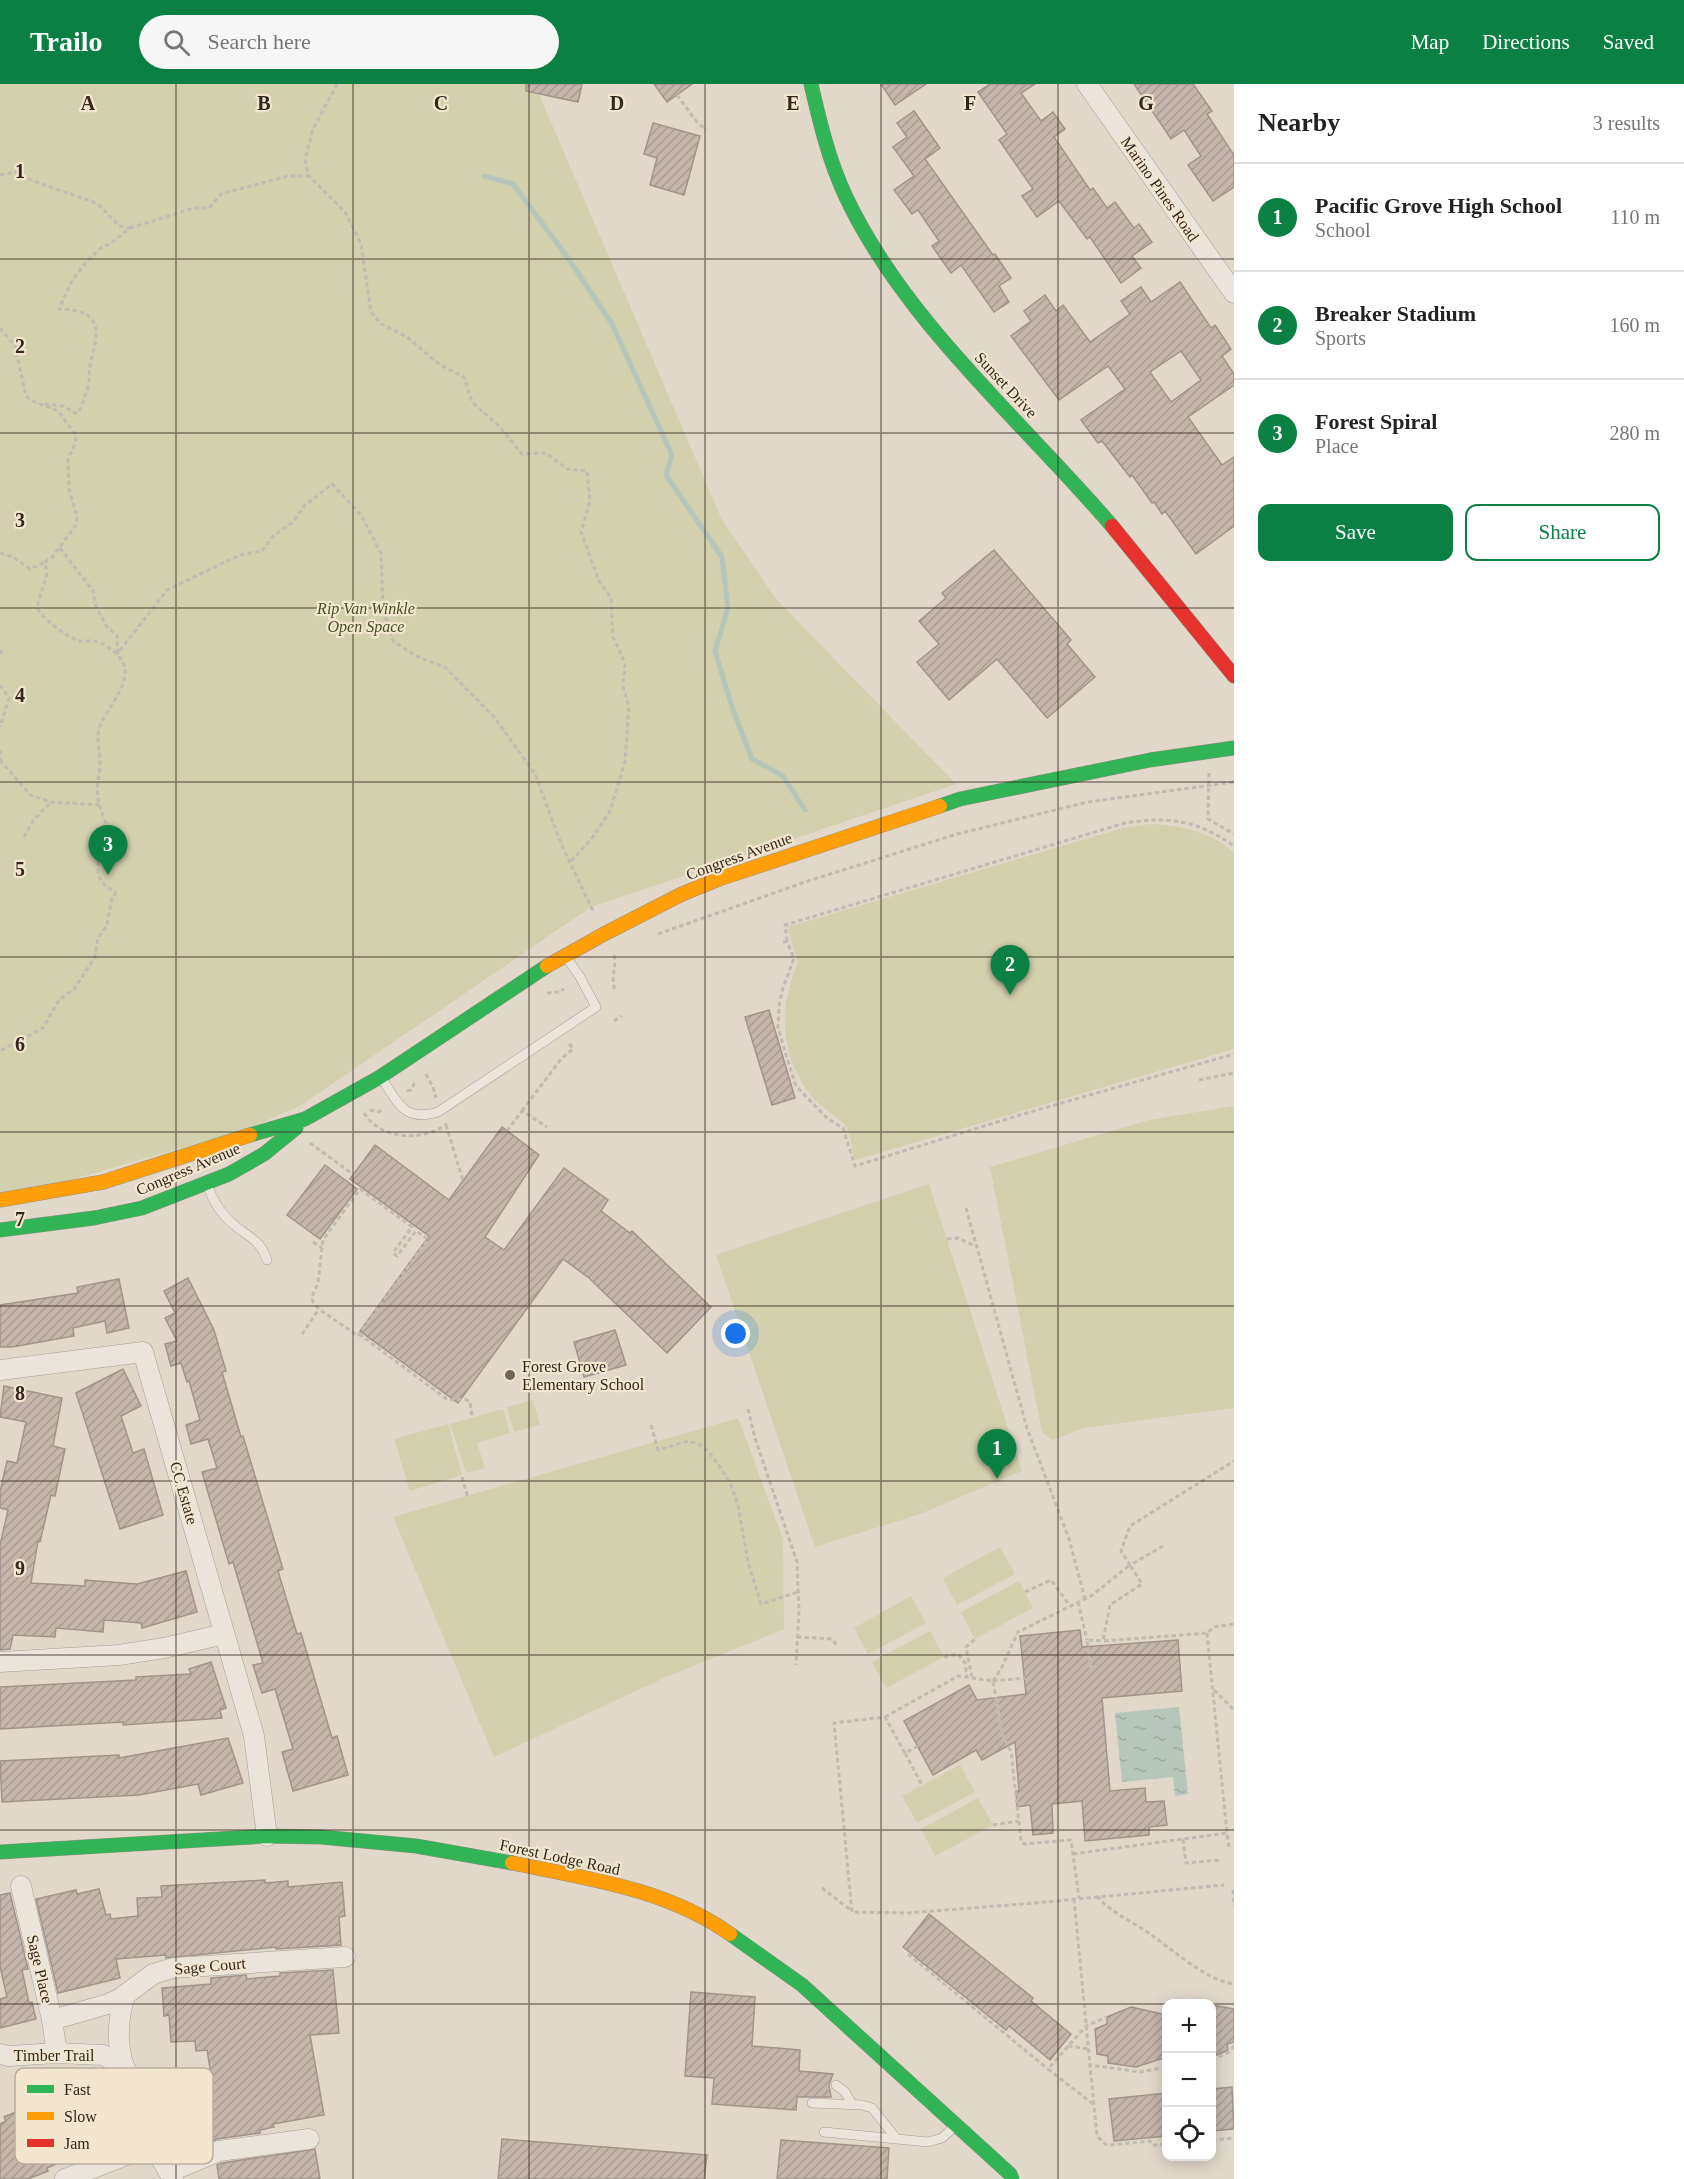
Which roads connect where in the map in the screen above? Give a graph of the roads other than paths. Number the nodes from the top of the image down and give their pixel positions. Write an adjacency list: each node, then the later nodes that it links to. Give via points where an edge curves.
1 (811, 84): 4 (street, Sunset Drive, via 823,136 848,203 892,277 955,355 1148,566)
2 (1087, 84): 3 (street, Marino Pines Road)
3 (1234, 293)
4 (1234, 676)
5 (1234, 748): 6 (street, Congress Avenue, via 1150,760 960,799 719,879 682,894)
6 (566, 956): 7 (street, Congress Avenue); 7 (lane, via 596,1007 438,1112 415,1116 404,1111)
7 (380, 1077): 8 (street, Congress Avenue)
8 (305, 1119): 9 (street, Congress Avenue, via 264,1154); 10 (street, Congress Avenue, via 103,1182)
9 (207, 1182): 11 (street, Congress Avenue, via 142,1208); 12 (lane, via 216,1203 231,1222 258,1242)
10 (0, 1200)
11 (0, 1230)
12 (267, 1260)
13 (0, 1370): 14 (street, CC Estate, via 143,1352)
14 (224, 1634): 15 (street, via 119,1655); 16 (street, CC Estate, via 254,1736)
15 (0, 1662)
16 (267, 1836): 17 (street, Forest Lodge Road); 29 (street, Forest Lodge Road, via 321,1837 457,1852 619,1885 691,1910 802,1985)
17 (0, 1851)
18 (21, 1886): 21 (street, Sage Place)
19 (345, 1957): 20 (street, Sage Court, via 174,1968 153,1974)
20 (125, 1995): 21 (street, Sage Court, via 108,2004); 25 (street, via 120,2012 120,2050)
21 (52, 2019): 22 (street, Sage Place)
22 (57, 2053): 23 (street, Timber Trail); 24 (street, Timber Trail, via 103,2055)
23 (0, 2054)
24 (123, 2068)
25 (125, 2068)
26 (836, 2085): 28 (lane)
27 (812, 2103): 28 (lane)
28 (852, 2104): 31 (lane, via 872,2108)
29 (956, 2124): 31 (lane, via 942,2138 928,2142); 38 (street, Forest Lodge Road)
30 (824, 2132): 31 (lane)
31 (896, 2138)
32 (309, 2139): 33 (street)
33 (213, 2154)
34 (103, 2164): 37 (street)
35 (193, 2164): 36 (street)
36 (171, 2175)
37 (65, 2179)
38 (1012, 2179)

